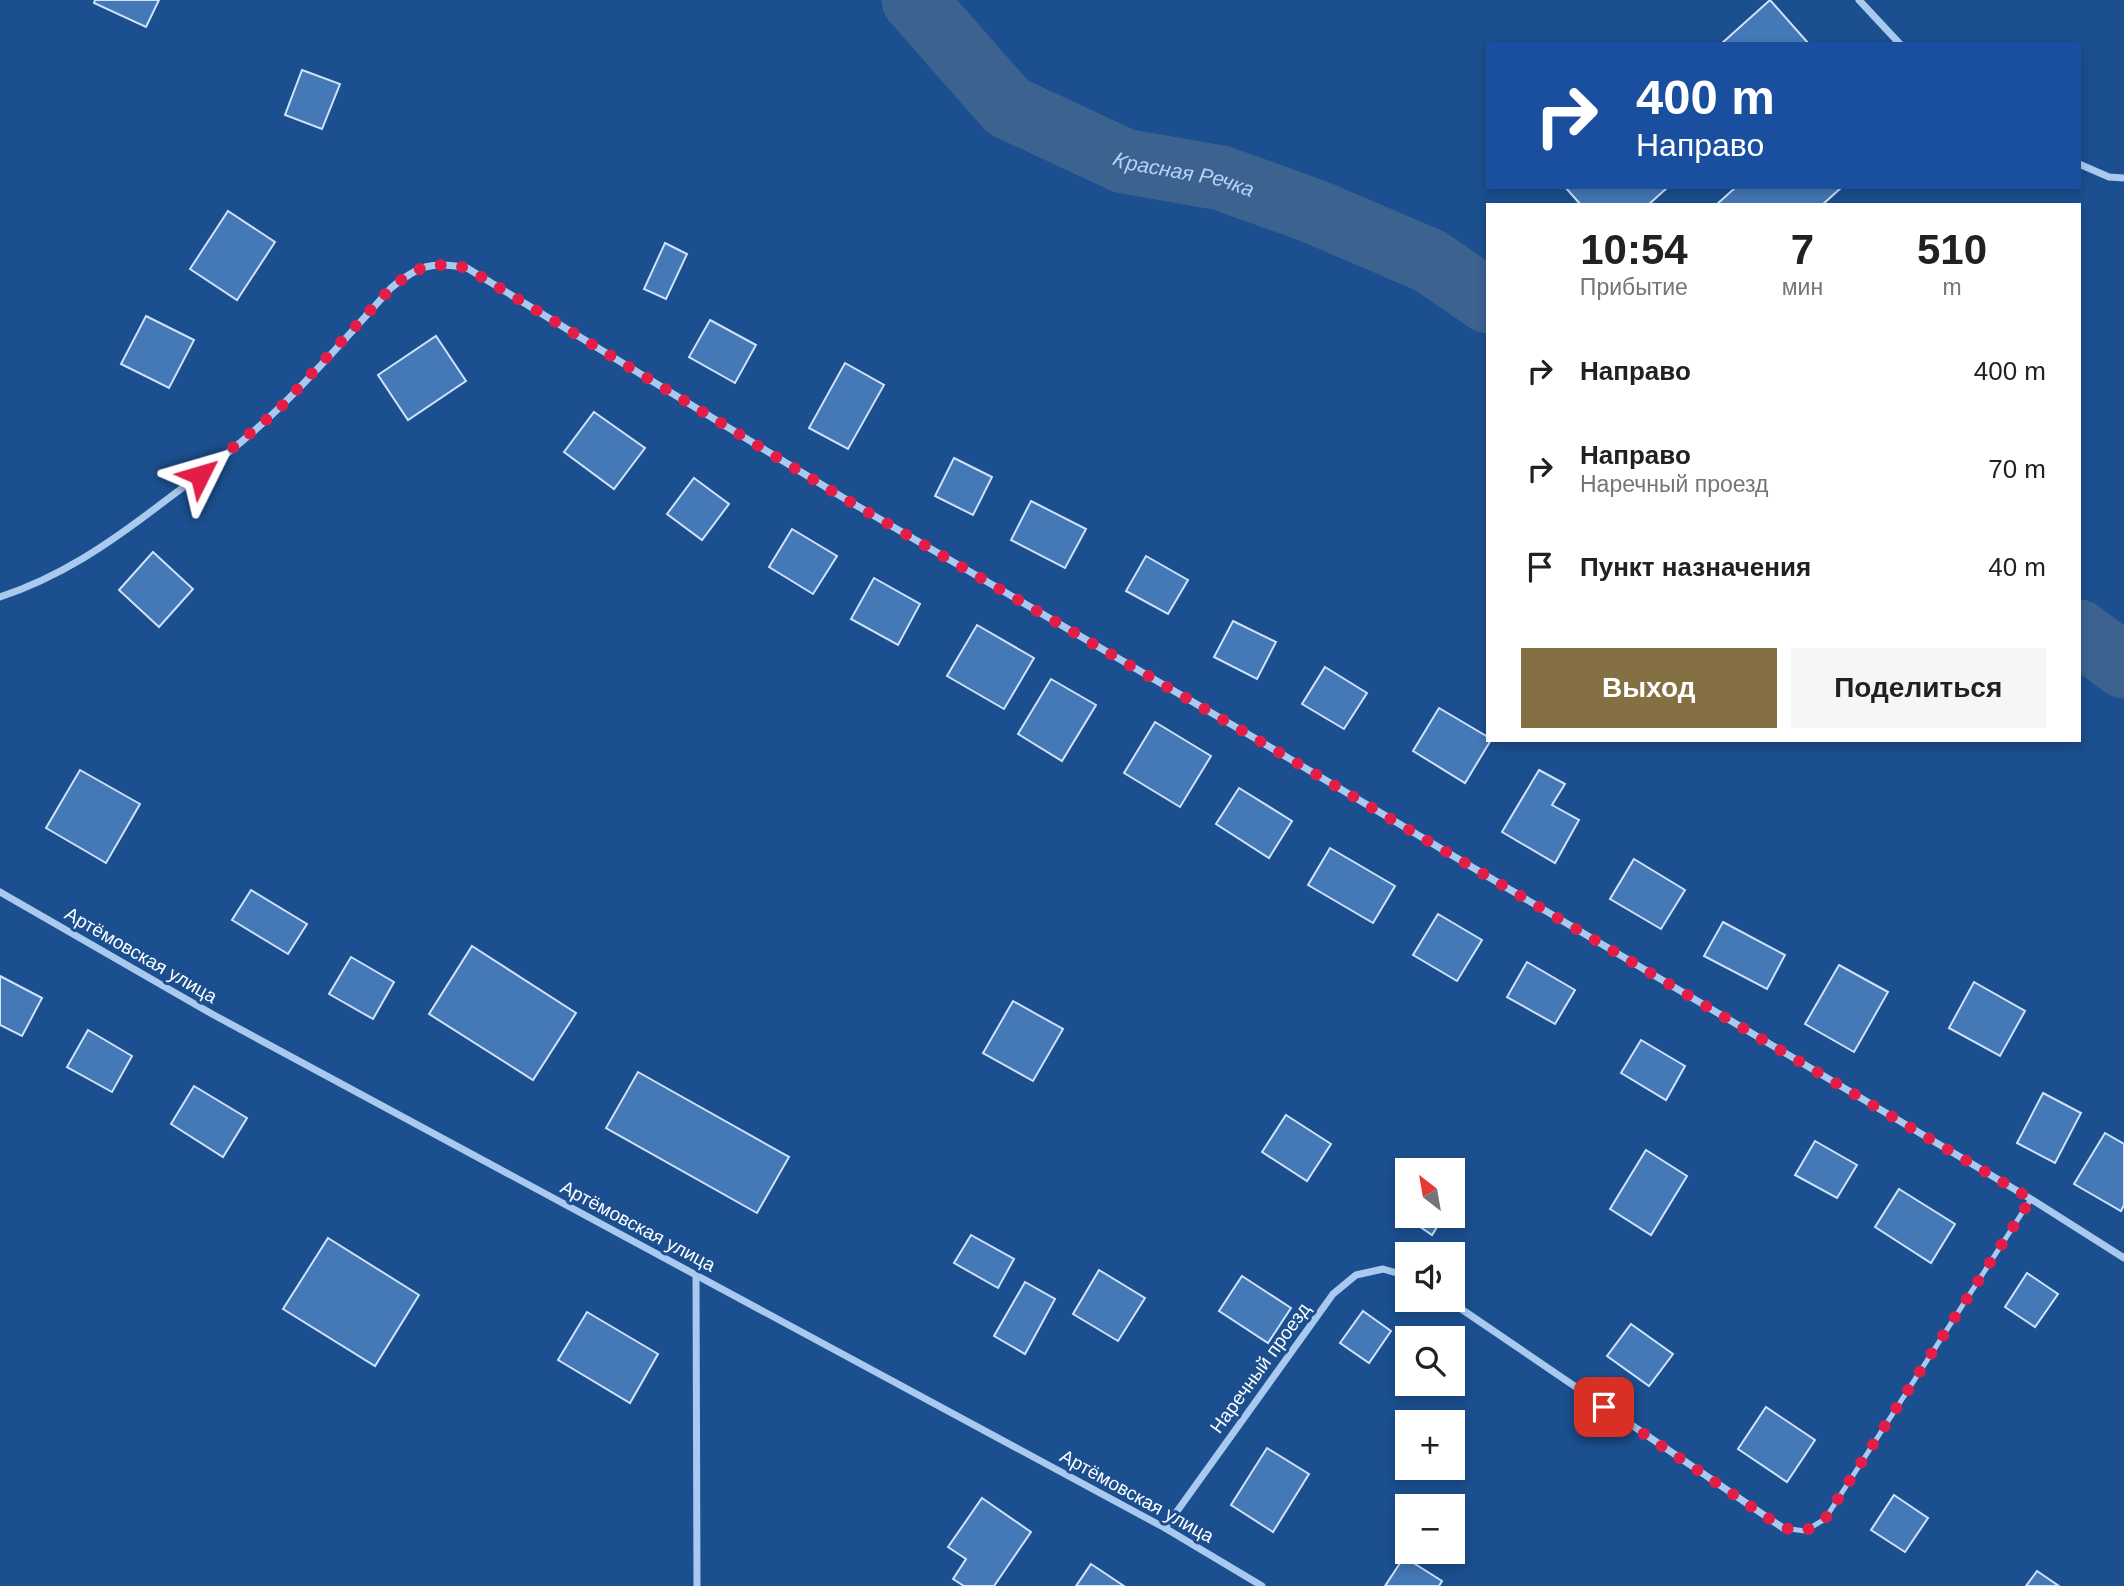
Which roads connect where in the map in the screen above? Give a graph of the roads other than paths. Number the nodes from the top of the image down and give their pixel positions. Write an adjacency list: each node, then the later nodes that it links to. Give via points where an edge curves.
1 (1859, 0): 2 (street)
2 (1898, 42)
3 (2081, 165): 4 (street, via 2109,177)
4 (2124, 177)
5 (0, 597): 7 (street, via 64,571 200,475 278,410 408,274 427,265 467,268 842,497)
6 (0, 892): 10 (street, Артёмовская улица, via 212,1014)
7 (2031, 1199): 8 (street); 13 (lane, via 1825,1519 1805,1531)
8 (2124, 1258)
9 (1395, 1272): 12 (street, Наречный проезд, via 1383,1269 1356,1275 1334,1294)
10 (696, 1274): 12 (street, Артёмовская улица); 14 (street)
11 (1465, 1312): 13 (street)
12 (1165, 1528): 15 (street, Артёмовская улица)
13 (1783, 1528)
14 (697, 1586)
15 (1262, 1586)

